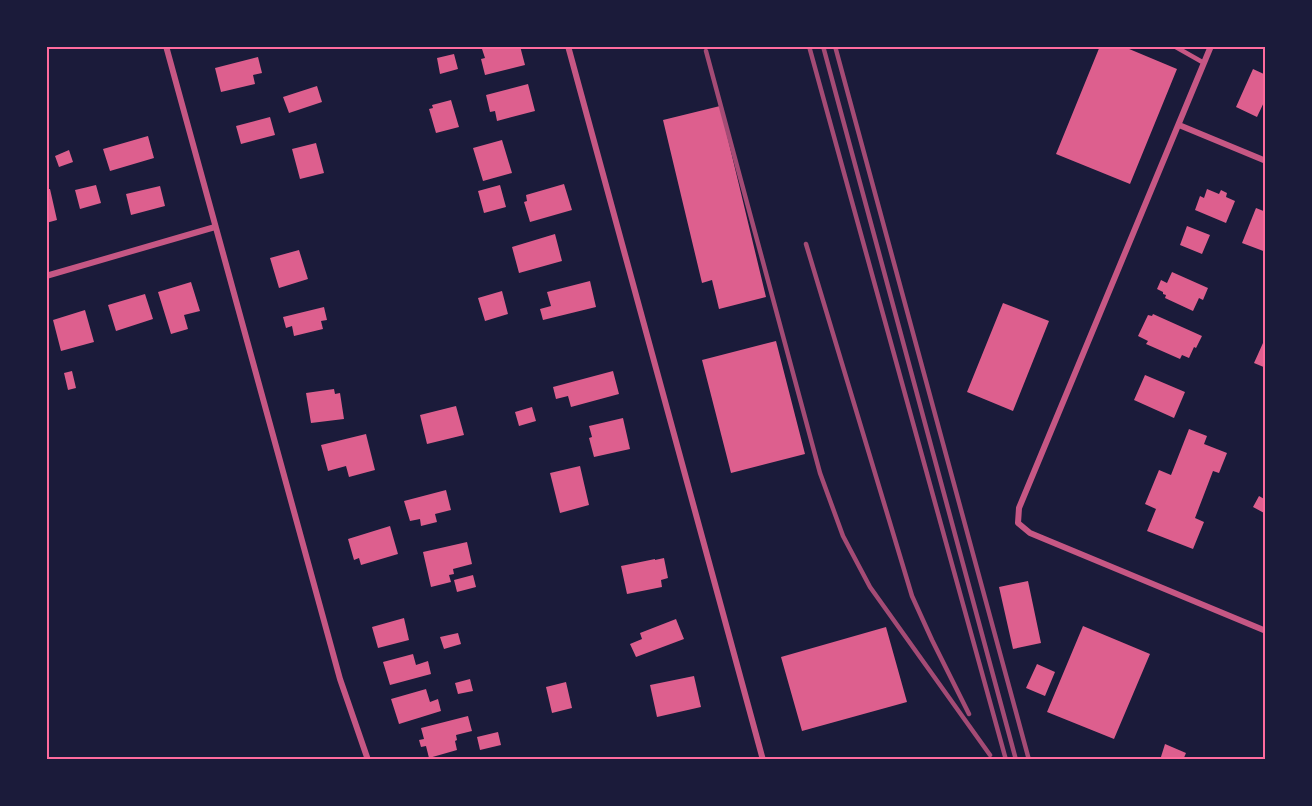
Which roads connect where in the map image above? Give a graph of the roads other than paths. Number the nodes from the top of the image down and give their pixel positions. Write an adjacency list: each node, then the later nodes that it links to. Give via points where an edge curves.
1 (166, 46): 8 (street)
2 (568, 46): 12 (street)
3 (1174, 46): 5 (lane)
4 (1211, 46): 5 (street)
5 (1204, 63): 6 (street)
6 (1179, 125): 7 (street); 10 (street, via 1019,508 1018,523 1030,533)
7 (1266, 161)
8 (215, 227): 9 (street); 11 (street, via 340,679)
9 (46, 276)
10 (1266, 631)
11 (368, 759)
12 (763, 759)

